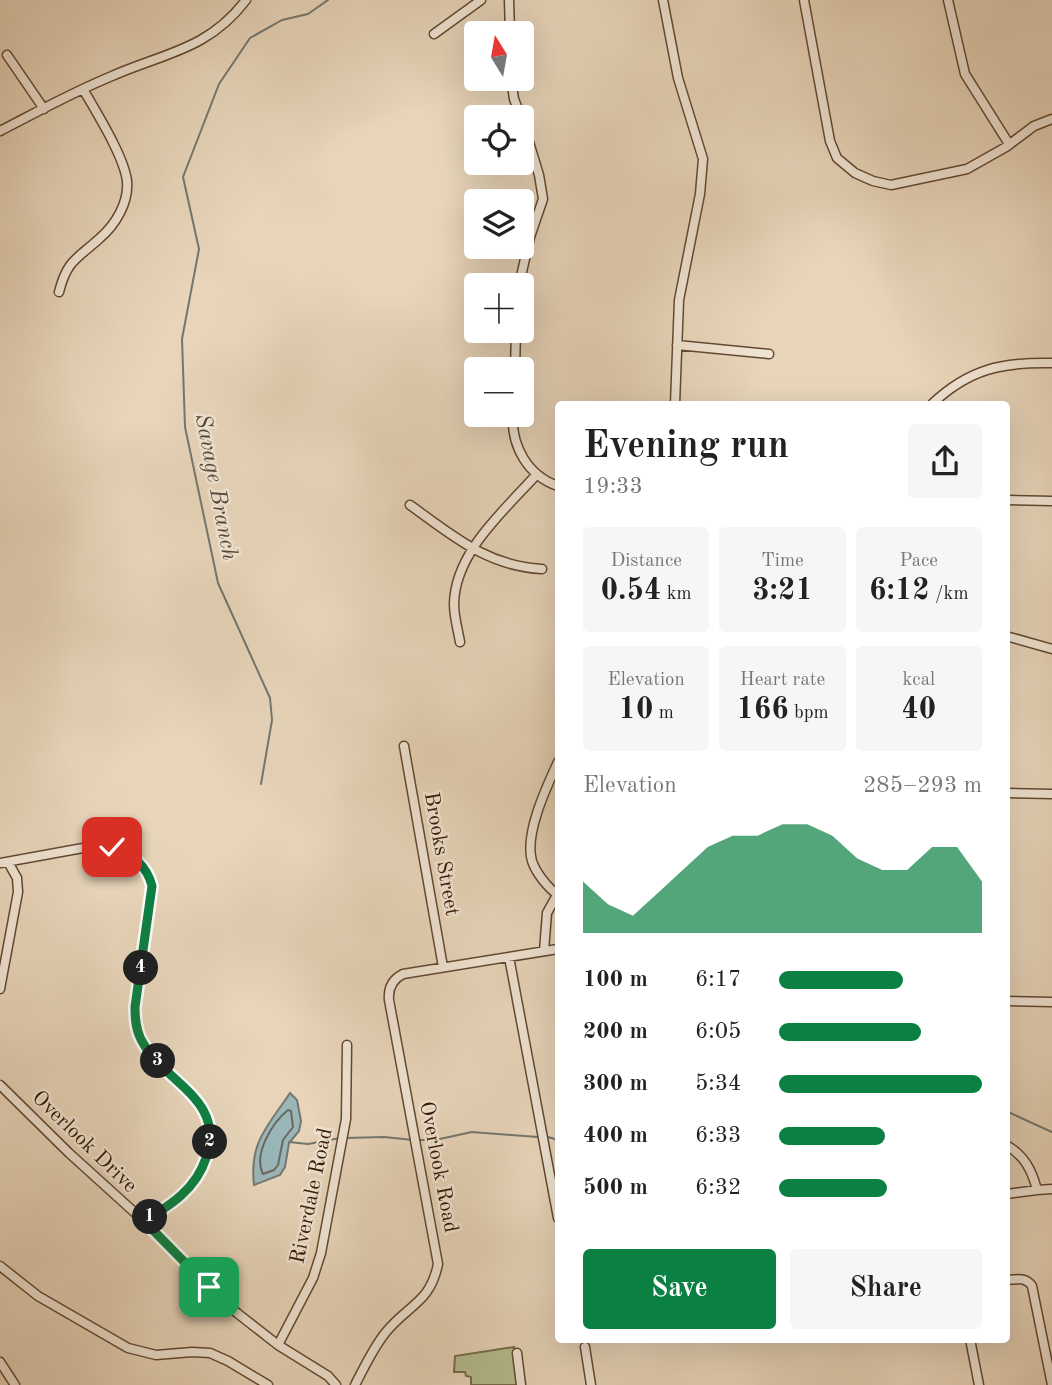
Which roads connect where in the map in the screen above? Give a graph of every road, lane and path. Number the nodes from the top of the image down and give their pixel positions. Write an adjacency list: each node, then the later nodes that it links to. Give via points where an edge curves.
1 (246, 0): 10 (street, via 199,42)
2 (481, 0): 8 (street)
3 (509, 0): 7 (street)
4 (663, 0): 18 (street, via 678,78 703,159 679,300)
5 (804, 0): 14 (street, via 830,141 837,158 855,173 891,185 967,169)
6 (948, 0): 14 (street, via 965,74)
7 (510, 21)
8 (434, 34)
9 (7, 55): 11 (street)
10 (83, 89): 11 (street); 17 (street, via 122,166 126,194 109,230 67,268)
11 (44, 109): 13 (street)
12 (1052, 119): 14 (street)
13 (0, 131)
14 (1009, 144)
15 (534, 159): 16 (street, via 543,199)
16 (522, 273)
17 (59, 292)
18 (677, 345): 19 (street); 21 (street)
19 (769, 354)
20 (1052, 363): 22 (street, via 994,366 956,384)
21 (676, 401)
22 (936, 401)
23 (513, 427): 24 (street, via 520,453)
24 (537, 474): 25 (street); 29 (street)
25 (555, 484)
26 (1010, 500): 27 (street)
27 (1052, 502)
28 (410, 505): 29 (street)
29 (472, 549): 30 (street, via 509,565); 32 (street, via 458,580 454,605)
30 (542, 569)
31 (1010, 637): 33 (street)
32 (460, 642)
33 (1052, 649)
34 (404, 746): 44 (street, Brooks Street)
35 (555, 769): 39 (street, via 536,819 530,853 537,871)
36 (1010, 793): 37 (street)
37 (1052, 794)
38 (4, 862): 45 (street, via 18,882 18,892); 55 (street, via 107,846 135,859 150,880 136,1027 145,1047 202,1107 210,1141 195,1181)
39 (555, 893)
40 (555, 899): 42 (street, via 547,913)
41 (555, 949): 42 (street, Overlook Road)
42 (544, 951): 43 (street, Overlook Road)
43 (509, 957): 44 (street, Overlook Road); 54 (street)
44 (443, 968): 66 (street, Overlook Road, via 403,974 388,993 438,1264 423,1299 383,1336)
45 (0, 989)
46 (1010, 1001): 47 (street)
47 (1052, 1002)
48 (346, 1045): 59 (street, Riverdale Road, via 346,1119 321,1253)
49 (0, 1086): 55 (street, Overlook Drive)
50 (1010, 1147): 52 (street, via 1019,1152)
51 (1052, 1189): 52 (street)
52 (1037, 1190): 53 (street)
53 (1010, 1193)
54 (555, 1202)
55 (144, 1221): 59 (street, Overlook Drive, via 219,1296)
56 (0, 1266): 63 (street, via 38,1296 128,1348 156,1355 210,1353)
57 (1010, 1280): 70 (street, via 1021,1279 1032,1286)
58 (971, 1343): 69 (street)
59 (278, 1345): 65 (street, Overlook Drive)
60 (585, 1347): 68 (street)
61 (517, 1353): 67 (street)
62 (0, 1362): 64 (street)
63 (265, 1384)
64 (15, 1385)
65 (336, 1385)
66 (355, 1385)
67 (521, 1385)
68 (591, 1385)
69 (978, 1385)
70 (1052, 1385)

